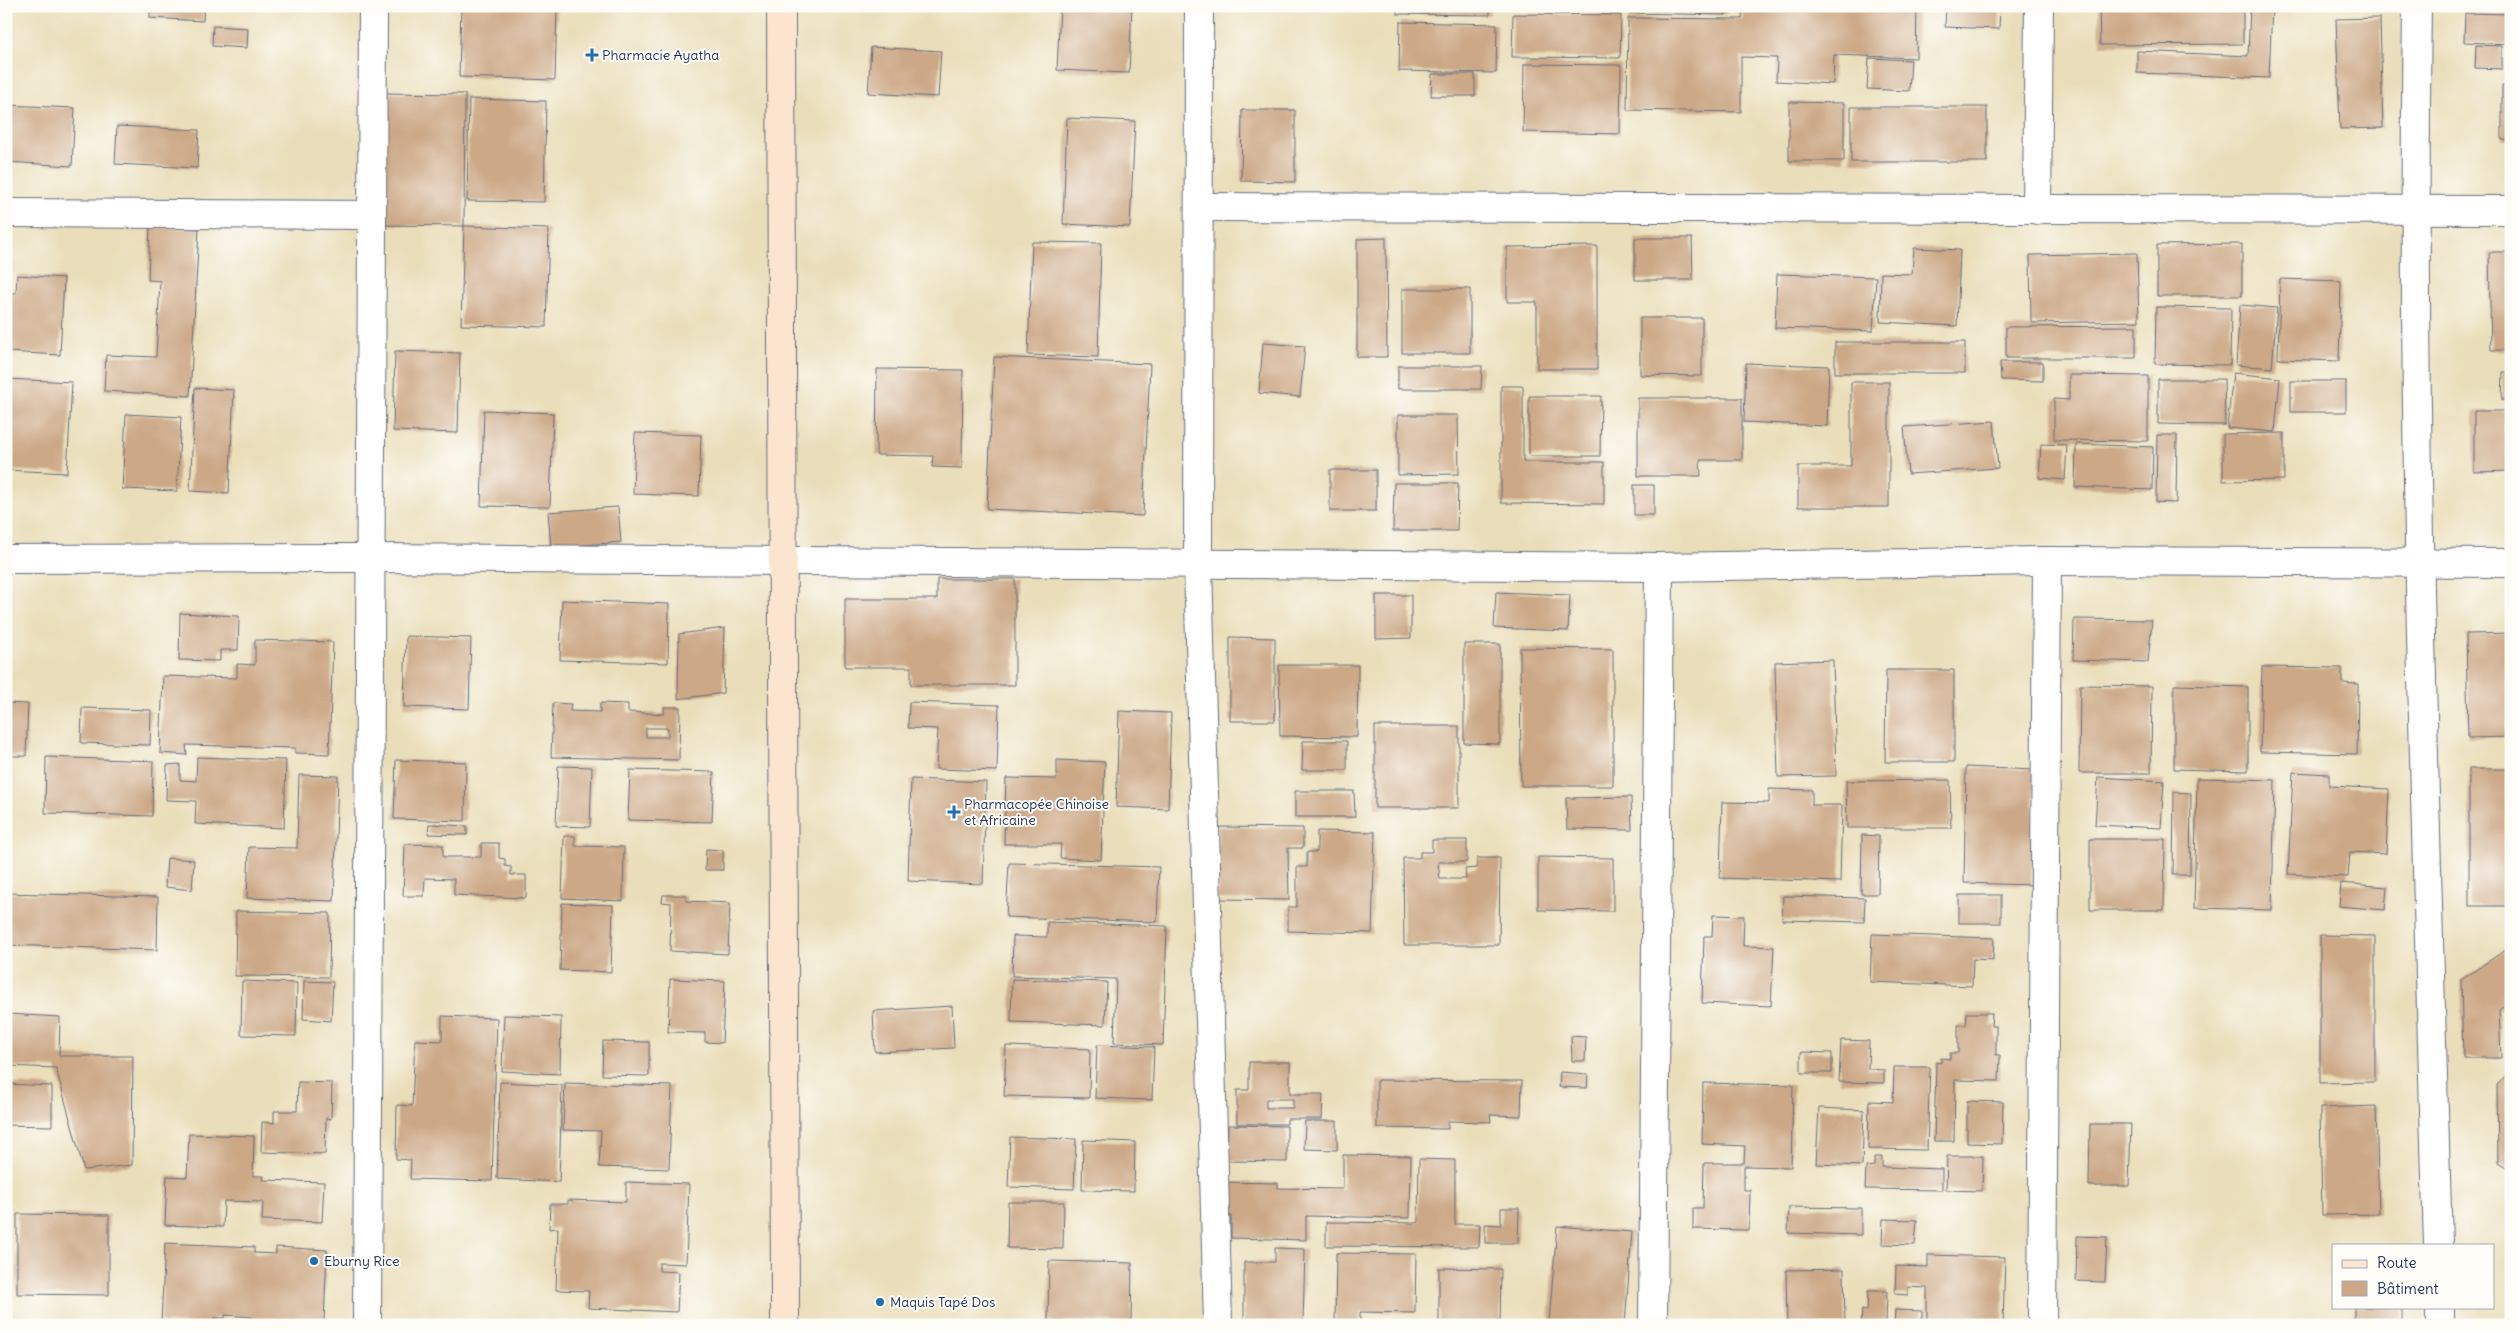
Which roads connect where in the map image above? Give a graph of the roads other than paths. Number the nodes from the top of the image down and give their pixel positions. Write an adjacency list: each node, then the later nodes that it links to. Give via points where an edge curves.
1 (373, 6): 11 (street)
2 (781, 6): 14 (street)
3 (1199, 6): 6 (street)
4 (2039, 6): 8 (street)
5 (2417, 6): 7 (street)
6 (1199, 208): 8 (street); 18 (street)
7 (2414, 209): 8 (street); 9 (street); 17 (street)
8 (2037, 210)
9 (2511, 210)
10 (6, 213): 11 (street)
11 (372, 215): 12 (street)
12 (371, 558): 13 (street); 14 (street); 22 (street)
13 (6, 559)
14 (782, 561): 18 (street); 23 (street)
15 (2047, 561): 17 (street); 19 (street); 26 (street)
16 (2511, 562): 17 (street)
17 (2418, 563): 20 (street)
18 (1198, 564): 19 (street); 24 (street)
19 (1658, 567): 25 (street)
20 (2438, 1244)
21 (2440, 1308): 27 (street)
22 (367, 1325)
23 (785, 1325)
24 (1218, 1325)
25 (1653, 1325)
26 (2042, 1325)
27 (2440, 1325)

